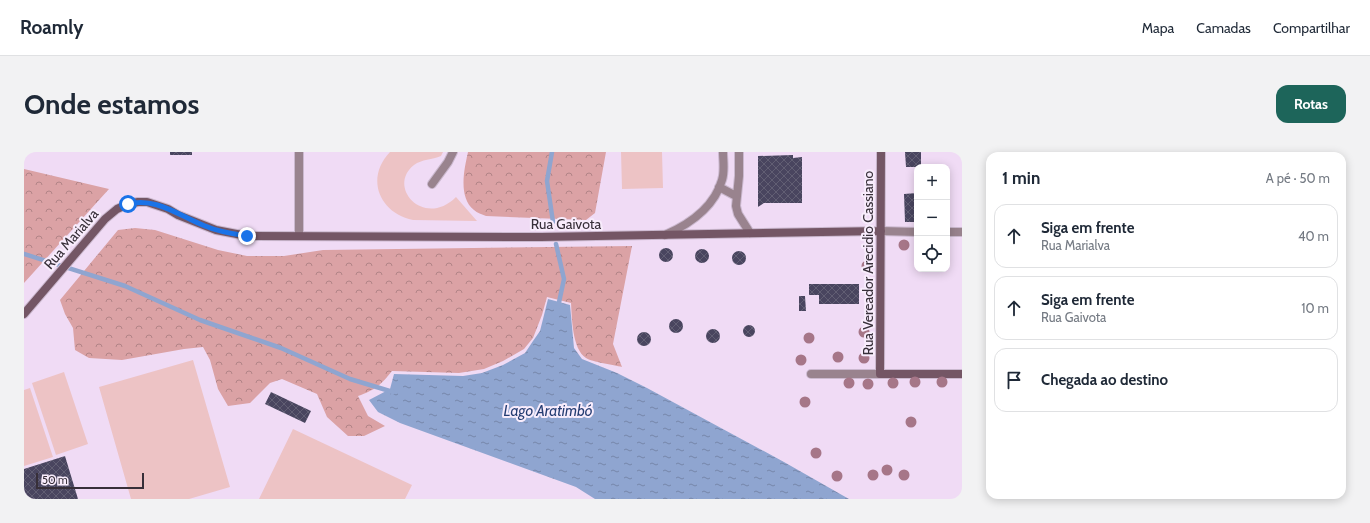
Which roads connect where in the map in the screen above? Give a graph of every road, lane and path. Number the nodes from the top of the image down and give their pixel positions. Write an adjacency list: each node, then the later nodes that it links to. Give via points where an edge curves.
1 (299, 152): 15 (street)
2 (453, 152): 6 (street)
3 (723, 152): 7 (street, via 724,169)
4 (739, 152): 8 (street)
5 (881, 152): 10 (street, Rua Vereador Arecidio Cassiano)
6 (432, 184)
7 (719, 187): 8 (street); 16 (street, via 710,203 698,216 681,228)
8 (736, 196): 14 (street, via 738,214)
9 (216, 230): 15 (street, Rua Gaivota, via 247,236); 17 (street, Rua Marialva, via 158,205 138,202 117,208 104,219)
10 (881, 231): 11 (street, Rua Gaivota); 14 (street, Rua Gaivota); 19 (street, Rua Vereador Arecidio Cassiano)
11 (914, 232)
12 (950, 232): 13 (street)
13 (962, 232)
14 (750, 233): 16 (street, Rua Gaivota)
15 (299, 235): 16 (street, Rua Gaivota)
16 (664, 235)
17 (24, 314)
18 (811, 374): 19 (street)
19 (880, 374): 20 (street)
20 (962, 374)

